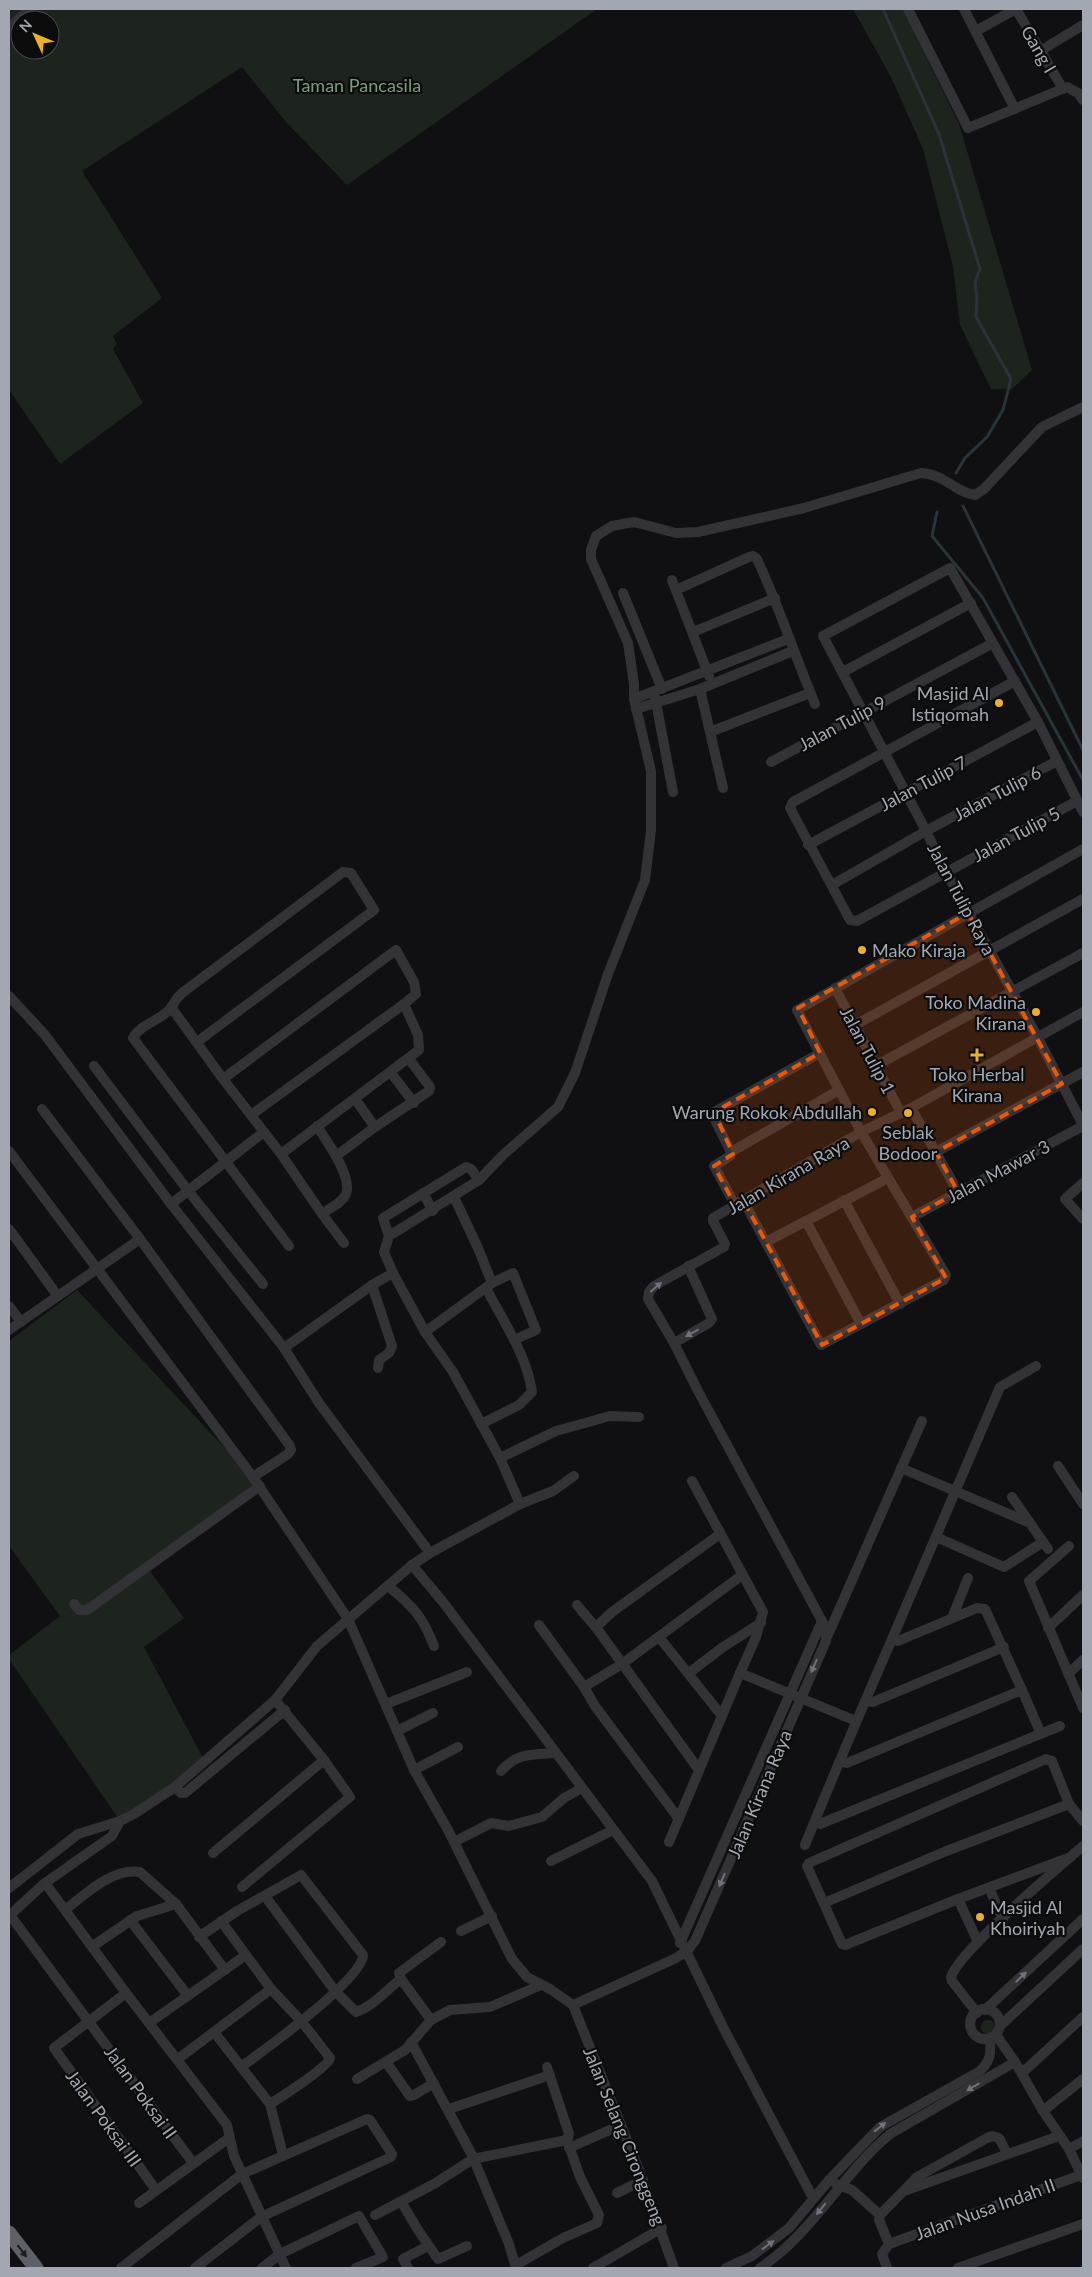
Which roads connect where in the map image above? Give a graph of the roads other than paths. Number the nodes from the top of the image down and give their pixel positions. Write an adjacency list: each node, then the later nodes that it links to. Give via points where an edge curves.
1 (31, 9): 6 (street)
2 (908, 9): 11 (street, via 968,128)
3 (964, 9): 7 (street)
4 (1016, 9): 7 (street); 8 (street, Gang I)
5 (1083, 25): 8 (street)
6 (9, 27)
7 (976, 31): 11 (street)
8 (1040, 51): 9 (street, Gang I)
9 (1063, 89): 10 (street, via 1073,88); 11 (street)
10 (1083, 100)
11 (1015, 109)
12 (1083, 407): 28 (street, via 1042,427 979,494 968,494 936,474 915,474 804,508 709,530 685,534 634,522 612,526 596,536 591,558 628,643)
13 (623, 593): 25 (street)
14 (775, 598): 16 (street); 16 (street, via 754,556 674,585); 17 (street)
15 (971, 603): 18 (street); 21 (street); 21 (street, Jalan Tulip Raya, via 950,568 823,636)
16 (692, 632): 20 (street)
17 (788, 639): 19 (street); 20 (street)
18 (993, 642): 22 (street); 30 (street, Jalan Tulip 9)
19 (793, 651): 23 (street); 26 (street)
20 (708, 671): 23 (street); 25 (street)
21 (843, 672): 30 (street, Jalan Tulip Raya)
22 (1015, 681): 31 (street); 33 (street)
23 (710, 684): 24 (street)
24 (700, 689): 27 (street); 32 (street)
25 (658, 690): 27 (street); 28 (street)
26 (810, 693): 29 (street); 32 (street)
27 (657, 703): 28 (street); 37 (street)
28 (635, 704): 86 (street, via 651,771 651,821 645,880 566,1095 558,1107)
29 (815, 704)
30 (864, 712): 33 (street, Jalan Tulip Raya); 35 (street, Jalan Tulip 9)
31 (1038, 722): 34 (street); 38 (street, Jalan Tulip 7)
32 (710, 732): 36 (street)
33 (884, 752): 38 (street, Jalan Tulip Raya); 42 (street, via 793,802 790,808)
34 (1057, 761): 39 (street); 41 (street, Jalan Tulip 6)
35 (771, 762)
36 (723, 788)
37 (673, 792)
38 (906, 792): 41 (street, Jalan Tulip Raya); 42 (street, Jalan Tulip 7)
39 (1077, 801): 40 (street); 44 (street, Jalan Tulip 5)
40 (1083, 812)
41 (926, 831): 44 (street, Jalan Tulip Raya); 45 (street, Jalan Tulip 6)
42 (808, 845): 45 (street)
43 (1083, 849): 47 (street)
44 (946, 872): 45 (street, Jalan Tulip 5, via 857,921 850,920); 47 (street, Jalan Tulip Raya)
45 (832, 885)
46 (1083, 899): 48 (street)
47 (968, 913): 48 (street, Jalan Tulip Raya); 50 (street)
48 (989, 951): 51 (street, Jalan Tulip Raya); 56 (street)
49 (1083, 953): 51 (street)
50 (835, 988): 56 (street, Jalan Tulip 1); 59 (street, via 796,1010)
51 (1011, 991): 57 (street, Jalan Tulip Raya); 61 (street)
52 (9, 996): 94 (street, via 45,1035)
53 (404, 1004): 60 (street, via 415,1024 420,1046); 65 (street, via 416,994 416,986 396,950); 73 (street)
54 (171, 1007): 58 (street); 58 (street, via 182,993 343,872 353,876 374,910); 84 (street, via 134,1038)
55 (1083, 1012): 57 (street, Jalan Kirana Raya)
56 (855, 1025): 61 (street, Jalan Tulip 1)
57 (1037, 1036): 66 (street, Jalan Tulip Raya); 70 (street, Jalan Kirana Raya)
58 (197, 1042): 65 (street)
59 (820, 1053): 67 (street); 80 (street, via 716,1110 713,1116)
60 (409, 1059): 64 (street); 69 (street, via 430,1087)
61 (877, 1065): 72 (street, Jalan Tulip 1)
62 (94, 1066): 88 (street)
63 (1083, 1072): 66 (street)
64 (391, 1073): 68 (street); 69 (street)
65 (223, 1079): 73 (street)
66 (1062, 1084): 74 (street, Jalan Tulip Raya); 81 (street)
67 (839, 1090): 78 (street); 80 (street)
68 (355, 1099): 75 (street); 76 (street)
69 (414, 1103): 76 (street)
70 (911, 1108): 72 (street, Jalan Kirana Raya); 81 (street)
71 (42, 1109): 102 (street)
72 (901, 1113): 78 (street, Jalan Kirana Raya)
73 (251, 1114): 77 (street)
74 (1083, 1125): 89 (street, Jalan Mawar 3)
75 (316, 1126): 82 (street); 83 (street)
76 (375, 1127): 83 (street)
77 (264, 1132): 82 (street); 84 (street)
78 (861, 1132): 85 (street); 93 (street, Jalan Kirana Raya)
79 (9, 1151): 107 (street)
80 (731, 1152): 93 (street, via 714,1166)
81 (936, 1152): 89 (street)
82 (281, 1154): 96 (street)
83 (336, 1156): 96 (street, via 348,1186 340,1201)
84 (226, 1163): 88 (street); 105 (street)
85 (888, 1178): 92 (street); 97 (street)
86 (479, 1180): 90 (street, via 466,1167); 91 (street)
87 (1083, 1183): 98 (street, via 1066,1197)
88 (189, 1192): 94 (street); 109 (street)
89 (958, 1192): 97 (street, Jalan Mawar 3)
90 (423, 1193): 95 (street); 101 (street, via 383,1218)
91 (454, 1197): 95 (street); 111 (street, via 478,1248)
92 (844, 1200): 99 (street); 113 (street)
93 (739, 1202): 103 (street); 106 (street, Jalan Kirana Raya, via 712,1220 724,1247)
94 (171, 1204): 121 (street)
95 (433, 1211): 101 (street)
96 (322, 1214): 104 (street)
97 (912, 1217): 113 (street, via 946,1277)
98 (1083, 1219)
99 (806, 1221): 103 (street); 116 (street)
100 (9, 1230): 112 (street)
101 (389, 1236): 108 (street, via 384,1252)
102 (140, 1239): 107 (street); 131 (street, via 290,1446 288,1454)
103 (766, 1242): 116 (street, via 820,1344)
104 (344, 1243)
105 (289, 1246)
106 (688, 1266): 120 (street, one-way to 120, via 712,1319); 120 (street, one-way to 106, via 648,1299 649,1292)
107 (97, 1268): 112 (street); 131 (street)
108 (393, 1274): 110 (street); 118 (street)
109 (263, 1284)
110 (372, 1285): 121 (street); 123 (street, via 392,1346 389,1353 379,1360)
111 (489, 1286): 118 (street); 119 (street); 119 (street, via 515,1274 536,1330)
112 (58, 1295): 115 (street)
113 (900, 1304): 116 (street)
114 (9, 1306): 115 (street)
115 (21, 1322): 117 (street)
116 (861, 1324)
117 (9, 1330)
118 (425, 1332): 126 (street, via 453,1372)
119 (514, 1340): 126 (street, via 532,1392 519,1405)
120 (674, 1343): 154 (street)
121 (284, 1348): 142 (street, via 318,1403)
122 (1036, 1366): 134 (street, via 1000,1387)
123 (378, 1368)
124 (640, 1417): 127 (street, via 610,1416 556,1431)
125 (922, 1421): 129 (street, Jalan Kirana Raya)
126 (481, 1424): 127 (street)
127 (500, 1458): 136 (street)
128 (1058, 1466): 137 (street)
129 (901, 1468): 134 (street); 161 (street, Jalan Kirana Raya)
130 (574, 1476): 136 (street, via 553,1491)
131 (253, 1477): 133 (street)
132 (692, 1480): 139 (street)
133 (260, 1486): 149 (street, via 87,1610 79,1610); 153 (street)
134 (955, 1491): 138 (street); 140 (street)
135 (1012, 1497): 138 (street)
136 (520, 1504): 142 (street)
137 (1083, 1504)
138 (1030, 1523): 140 (street, via 1045,1545 1004,1567)
139 (720, 1534): 144 (street); 157 (street)
140 (936, 1537): 160 (street)
141 (1070, 1546): 158 (street, via 1029,1581)
142 (430, 1553): 143 (street)
143 (412, 1565): 146 (street); 186 (street)
144 (742, 1575): 155 (street, via 762,1610); 159 (street)
145 (968, 1578): 148 (street)
146 (388, 1586): 153 (street); 162 (street, via 420,1616)
147 (1083, 1595): 158 (street)
148 (959, 1601): 151 (street); 152 (street)
149 (74, 1604)
150 (577, 1605): 157 (street)
151 (977, 1608): 152 (street); 163 (street, via 988,1612)
152 (952, 1618): 160 (street, via 898,1641)
153 (348, 1620): 174 (street, via 317,1646); 176 (street)
154 (822, 1620): 161 (street); 172 (street, Jalan Kirana Raya)
155 (761, 1623): 167 (street); 168 (street)
156 (539, 1625): 170 (street)
157 (596, 1627): 165 (street)
158 (1048, 1628): 169 (street)
159 (659, 1637): 165 (street); 167 (street)
160 (892, 1639): 175 (street)
161 (826, 1641): 173 (street, Jalan Kirana Raya, one-way to 173)
162 (434, 1646)
163 (1004, 1648): 171 (street); 175 (street, via 873,1702)
164 (1083, 1660): 169 (street)
165 (622, 1664): 170 (street); 190 (street)
166 (467, 1672): 176 (street)
167 (689, 1673): 180 (street)
168 (740, 1673): 172 (street); 180 (street)
169 (1068, 1674): 177 (street)
170 (584, 1687): 195 (street)
171 (1022, 1690): 184 (street); 188 (street, via 847,1763)
172 (790, 1693): 173 (street); 224 (street, Jalan Kirana Raya)
173 (801, 1697): 181 (street); 229 (street, Jalan Kirana Raya, one-way to 229, via 701,1929)
174 (275, 1700): 178 (street); 192 (street)
175 (865, 1701): 181 (street)
176 (386, 1704): 183 (street)
177 (1083, 1708)
178 (285, 1710): 187 (street); 192 (street, via 186,1793)
179 (432, 1714): 183 (street)
180 (722, 1716): 190 (street)
181 (856, 1721): 188 (street)
182 (1060, 1726): 184 (street)
183 (397, 1731): 189 (street)
184 (1041, 1734): 198 (street, via 820,1824)
185 (458, 1747): 189 (street)
186 (555, 1753): 191 (street, via 520,1755); 193 (street)
187 (324, 1760): 204 (street); 208 (street, via 350,1798)
188 (840, 1761): 198 (street)
189 (414, 1770): 200 (street)
190 (699, 1770): 195 (street)
191 (501, 1771)
192 (175, 1787): 196 (street)
193 (582, 1788): 199 (street); 200 (street, via 542,1817 509,1826 491,1823)
194 (1069, 1804): 197 (street); 213 (street); 213 (street, via 1052,1761 1046,1759 810,1863 807,1867)
195 (679, 1818): 201 (street)
196 (120, 1821): 207 (street, via 112,1836); 209 (street, via 78,1834)
197 (1083, 1821)
198 (814, 1822): 202 (street)
199 (613, 1830): 206 (street); 224 (street, via 652,1881)
200 (454, 1842): 217 (street)
201 (669, 1842)
202 (805, 1845)
203 (1083, 1846): 205 (street)
204 (212, 1853)
205 (1071, 1857): 210 (street); 218 (street)
206 (551, 1861)
207 (46, 1883): 215 (street); 216 (street)
208 (242, 1887)
209 (9, 1888)
210 (989, 1888): 212 (street); 218 (street)
211 (265, 1896): 221 (street); 236 (street); 236 (street, via 301,1875 362,1954 360,1966)
212 (958, 1899): 213 (street, via 845,1945); 226 (street)
213 (824, 1903)
214 (176, 1904): 215 (street, via 137,1872 116,1875); 220 (street); 223 (street)
215 (66, 1909): 227 (street)
216 (10, 1915): 243 (street, Jalan Poksai II)
217 (492, 1916): 222 (street); 234 (street, via 512,1959 527,1977)
218 (1003, 1919): 226 (street)
219 (1083, 1919): 240 (street, one-way to 219)
220 (130, 1920): 227 (street); 238 (street)
221 (221, 1921): 223 (street); 230 (street)
222 (461, 1931)
223 (199, 1937): 232 (street)
224 (681, 1941): 229 (street); 231 (street, Jalan Kirana Raya)
225 (441, 1942): 233 (street, via 400,1971)
226 (978, 1942): 240 (street, via 956,1966 951,1977)
227 (93, 1946): 237 (street)
228 (1083, 1949): 247 (street)
229 (687, 1951): 231 (street, Jalan Kirana Raya); 278 (street)
230 (246, 1955): 232 (street); 235 (street)
231 (674, 1958): 239 (street, Jalan Kirana Raya)
232 (225, 1970): 238 (street)
233 (401, 1978): 236 (street, via 374,2003 356,2012); 242 (street)
234 (540, 1985): 239 (street); 242 (street, via 490,2007 450,2010)
235 (271, 1989): 244 (street); 246 (street)
236 (335, 1991): 244 (street)
237 (126, 1992): 243 (street); 245 (street)
238 (188, 1996): 245 (street)
239 (573, 2005): 260 (street, Jalan Selang Cironggeng)
240 (981, 2011): 247 (street, via 990,2010 998,2016); 247 (street, via 971,2023 972,2031 978,2037)
241 (1083, 2017): 253 (street)
242 (431, 2020): 248 (street)
243 (89, 2021): 269 (street, Jalan Poksai II); 275 (street, Jalan Poksai III, via 55,2046 55,2050)
244 (302, 2022): 252 (street); 257 (street, via 330,2060)
245 (149, 2023): 249 (street)
246 (214, 2032): 249 (street); 252 (street)
247 (995, 2033): 251 (street); 272 (street, one-way to 247, via 880,2127 980,2071 989,2063)
248 (411, 2042): 250 (street); 256 (street)
249 (178, 2059): 262 (street, via 227,2125)
250 (386, 2062): 254 (street); 256 (street, via 410,2096)
251 (1015, 2062): 253 (street); 274 (street, one-way to 274, via 890,2134)
252 (241, 2068): 257 (street)
253 (1022, 2073): 259 (street)
254 (357, 2079)
255 (1083, 2079): 259 (street)
256 (434, 2083): 258 (street)
257 (270, 2104): 267 (street)
258 (449, 2109): 264 (street, via 548,2071 569,2134); 268 (street)
259 (1043, 2111): 261 (street)
260 (621, 2125): 264 (street); 273 (street, Jalan Selang Cironggeng)
261 (1059, 2136): 265 (street); 266 (street)
262 (229, 2138): 269 (street); 270 (street)
263 (1083, 2140): 265 (street)
264 (568, 2144): 268 (street); 293 (street, via 599,2215 597,2223 563,2238)
265 (1069, 2149): 271 (street)
266 (1007, 2153): 276 (street); 276 (street, via 998,2138 992,2136 917,2177)
267 (283, 2155): 270 (street); 283 (street, via 367,2118 392,2156)
268 (473, 2159): 280 (street); 293 (street)
269 (193, 2163): 275 (street)
270 (242, 2174): 283 (street); 295 (street)
271 (1082, 2177): 289 (street, Jalan Nusa Indah II)
272 (830, 2179): 274 (street); 278 (street)
273 (643, 2180): 277 (street); 285 (street, Jalan Selang Cironggeng)
274 (839, 2187): 282 (street, via 852,2190); 288 (street, one-way to 288)
275 (156, 2190): 279 (street)
276 (904, 2191): 282 (street)
277 (617, 2193)
278 (813, 2198): 286 (street)
279 (138, 2203)
280 (402, 2203): 281 (street); 290 (street)
281 (374, 2215)
282 (880, 2215): 289 (street)
283 (261, 2217): 292 (street); 296 (street)
284 (1083, 2224): 306 (street)
285 (662, 2228): 301 (street); 302 (street, Jalan Selang Cironggeng)
286 (789, 2228): 288 (street); 303 (street, one-way to 286, via 752,2256)
287 (9, 2233): 294 (highway, one-way to 294)
288 (796, 2238): 304 (street, via 779,2256)
289 (889, 2244): 305 (street, via 882,2254)
290 (428, 2246): 291 (street, via 438,2259); 300 (street, via 403,2259)
291 (467, 2246)
292 (280, 2254): 297 (street); 298 (street); 299 (street, via 359,2216 383,2257)
293 (516, 2267)
294 (36, 2268)
295 (121, 2268)
296 (195, 2268)
297 (262, 2268)
298 (286, 2268)
299 (356, 2268)
300 (408, 2268)
301 (593, 2268)
302 (674, 2268)
303 (726, 2268)
304 (760, 2268)
305 (887, 2268)
306 (958, 2268)

